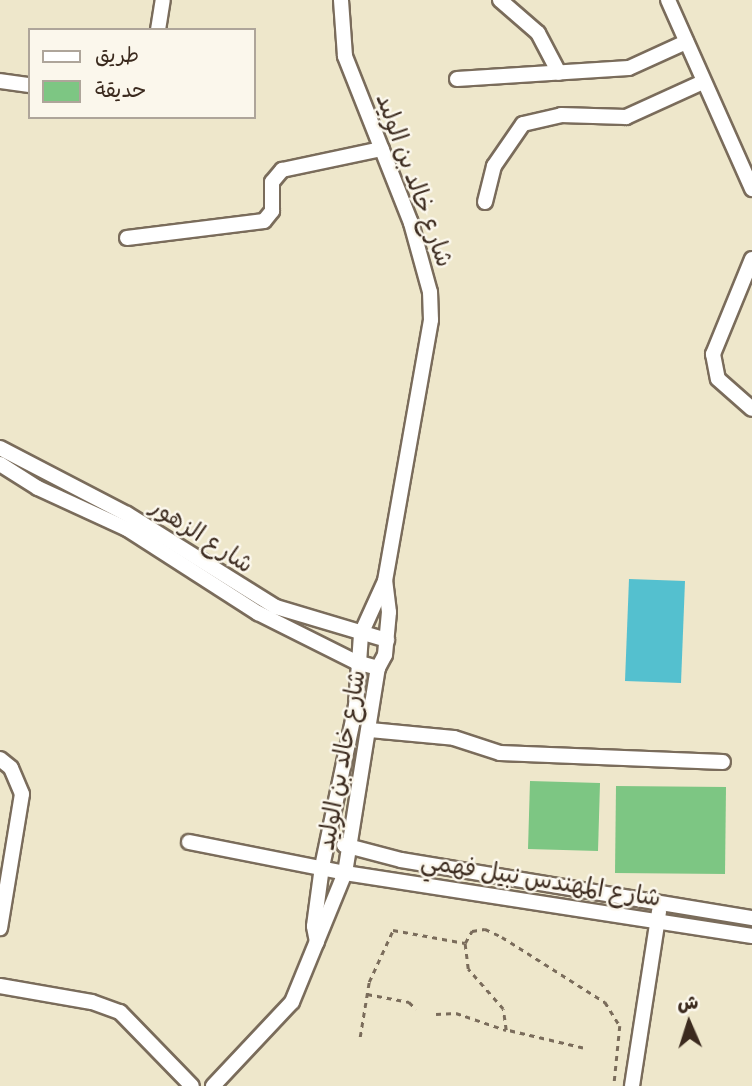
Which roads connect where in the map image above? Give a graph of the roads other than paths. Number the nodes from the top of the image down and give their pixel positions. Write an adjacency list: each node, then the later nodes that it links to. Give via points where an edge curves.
1 (163, 0): 5 (street)
2 (500, 0): 7 (street, via 538,33)
3 (668, 0): 6 (street)
4 (342, 1): 12 (street, شارع خالد بن الوليد, via 345,56)
5 (158, 28)
6 (685, 42): 7 (street, via 629,68); 10 (street)
7 (559, 73): 8 (street)
8 (457, 79)
9 (0, 81): 11 (street)
10 (703, 82): 13 (street); 14 (street, via 626,117 561,115 523,124 495,166)
11 (28, 86)
12 (382, 149): 15 (street, via 282,170 272,182 272,211 264,221); 20 (street, شارع خالد بن الوليد, via 422,261 431,320)
13 (752, 188)
14 (485, 202)
15 (127, 238)
16 (752, 259): 17 (street, via 713,354 719,379)
17 (752, 409)
18 (0, 448): 21 (street, شارع الزهور, via 127,514 276,607)
19 (0, 464): 23 (street, شارع الزهور, via 38,488 127,529 236,600)
20 (385, 581): 21 (street, شارع خالد بن الوليد); 22 (street, شارع خالد بن الوليد)
21 (361, 634): 22 (street, شارع الزهور); 23 (street, شارع خالد بن الوليد)
22 (387, 640): 24 (street, شارع خالد بن الوليد)
23 (356, 662): 24 (street, شارع الزهور); 29 (street, شارع خالد بن الوليد, via 356,706)
24 (379, 668): 25 (street, شارع خالد بن الوليد)
25 (370, 730): 26 (street, via 454,738 500,753); 30 (street, شارع خالد بن الوليد)
26 (723, 762)
27 (6, 764): 36 (street, via 22,794)
28 (189, 842): 31 (street, شارع المهندس نبيل فهمي)
29 (331, 842): 30 (street, شارع المهندس نبيل فهمي); 31 (street, شارع خالد بن الوليد)
30 (350, 846): 32 (street, شارع خالد بن الوليد); 33 (street, شارع المهندس نبيل فهمي, via 401,860)
31 (322, 867): 32 (street, شارع المهندس نبيل فهمي); 38 (street, شارع خالد بن الوليد, via 314,926)
32 (345, 873): 35 (street, شارع المهندس نبيل فهمي); 38 (street, شارع خالد بن الوليد)
33 (660, 903): 34 (street, شارع المهندس نبيل فهمي); 35 (street)
34 (752, 918)
35 (657, 920): 37 (street, شارع المهندس نبيل فهمي); 42 (street)
36 (0, 928)
37 (752, 936)
38 (317, 942): 41 (street, شارع خالد بن الوليد, via 292,1002)
39 (0, 986): 40 (street, via 92,1002 120,1012)
40 (192, 1086)
41 (213, 1086)
42 (632, 1086)

